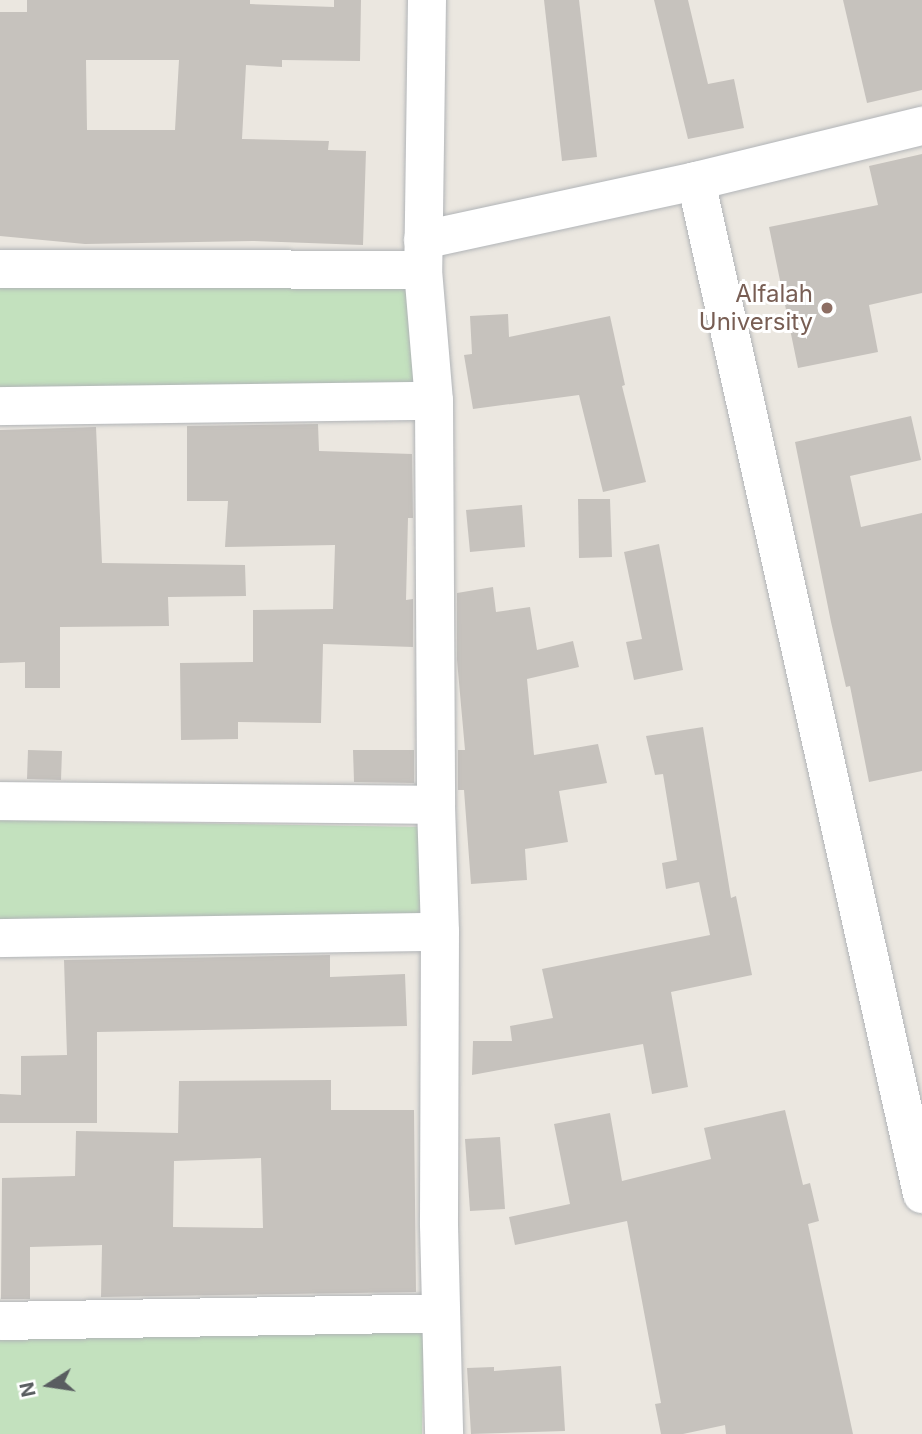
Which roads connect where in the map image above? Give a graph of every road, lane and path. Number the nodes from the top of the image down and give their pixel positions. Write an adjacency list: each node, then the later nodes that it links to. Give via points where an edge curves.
1 (427, 0): 4 (street)
2 (922, 126): 3 (street)
3 (696, 181): 4 (street); 12 (street)
4 (423, 255): 5 (street); 6 (street)
5 (0, 269)
6 (434, 401): 7 (street); 9 (street)
7 (0, 406)
8 (0, 801): 9 (street)
9 (436, 805): 10 (street)
10 (440, 932): 11 (street); 13 (street)
11 (0, 938)
12 (922, 1194)
13 (440, 1313): 14 (street); 15 (street)
14 (0, 1321)
15 (444, 1434)

